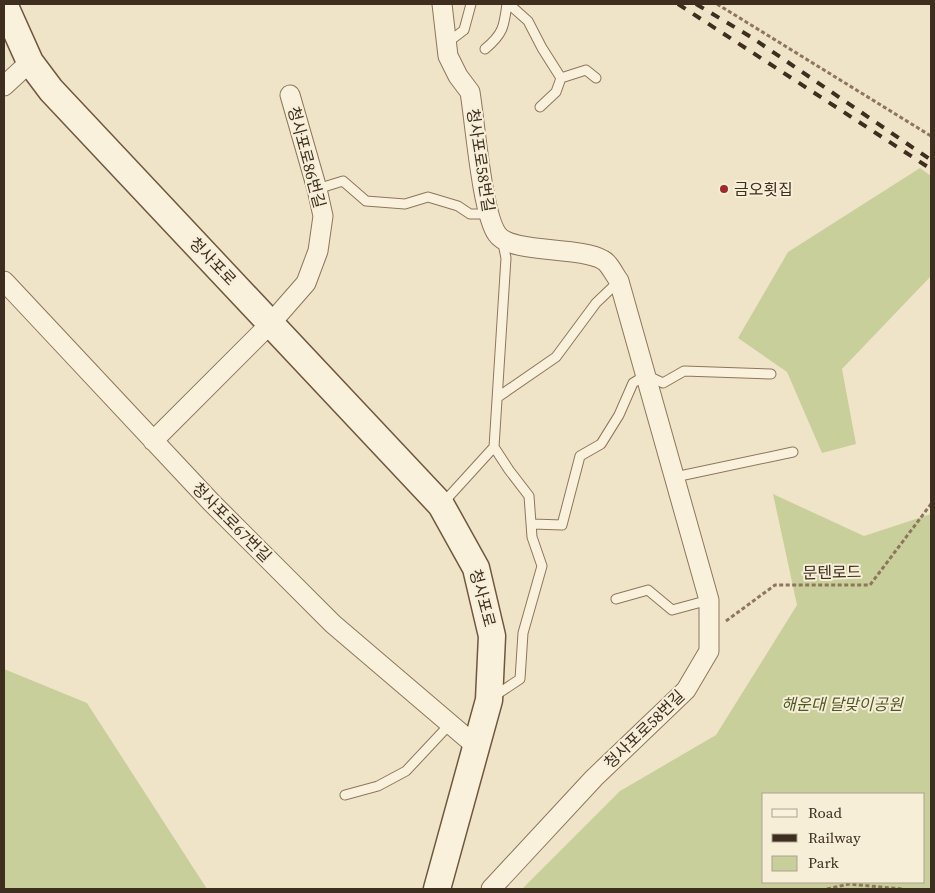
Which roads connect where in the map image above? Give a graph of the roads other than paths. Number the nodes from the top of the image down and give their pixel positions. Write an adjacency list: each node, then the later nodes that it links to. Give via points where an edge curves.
1 (4, 4): 7 (street, 청사포로)
2 (442, 4): 5 (street, 청사포로58번길)
3 (471, 4): 5 (lane, via 464,30)
4 (508, 4): 6 (lane, via 504,28); 8 (lane, via 528,21)
5 (446, 43): 14 (street, 청사포로58번길, via 448,56 470,92)
6 (485, 49)
7 (30, 62): 10 (street); 18 (street, 청사포로, via 51,90)
8 (562, 78): 9 (lane, via 586,70); 12 (lane, via 556,92)
9 (596, 78)
10 (4, 86)
11 (290, 96): 13 (street, 청사포로86번길)
12 (540, 107)
13 (317, 189): 14 (lane, via 343,181 366,201 405,204 428,196 458,206 470,214); 18 (street, 청사포로86번길, via 323,216 318,251 306,283)
14 (488, 214): 15 (street, 청사포로58번길, via 497,236)
15 (502, 238): 17 (street, 청사포로58번길, via 513,245 589,254 605,261); 21 (lane, via 506,258)
16 (4, 281): 22 (street, 청사포로67번길)
17 (619, 281): 20 (street, 청사포로58번길); 21 (lane, via 596,303 556,357)
18 (271, 323): 22 (street, 청사포로86번길); 26 (street, 청사포로)
19 (771, 374): 20 (lane, via 684,372 663,383)
20 (646, 375): 25 (street, 청사포로58번길); 27 (lane, via 633,383 620,415 601,444 580,456 562,525)
21 (498, 397): 23 (lane)
22 (153, 441): 31 (street, 청사포로67번길, via 333,624)
23 (494, 446): 26 (lane); 27 (lane, via 529,496)
24 (793, 452): 25 (lane)
25 (675, 477): 29 (street, 청사포로58번길)
26 (441, 505): 30 (street, 청사포로, via 478,576 492,636)
27 (533, 524): 30 (lane, via 532,537 542,566 523,634 520,679)
28 (616, 599): 29 (lane, via 648,590 672,610)
29 (709, 600): 35 (street, 청사포로58번길, via 709,651 686,690 594,778)
30 (489, 700): 32 (street, 청사포로)
31 (450, 724): 32 (street, 청사포로67번길); 33 (lane, via 406,771 378,786)
32 (476, 746): 34 (street, 청사포로)
33 (345, 795)
34 (437, 889)
35 (491, 889)

